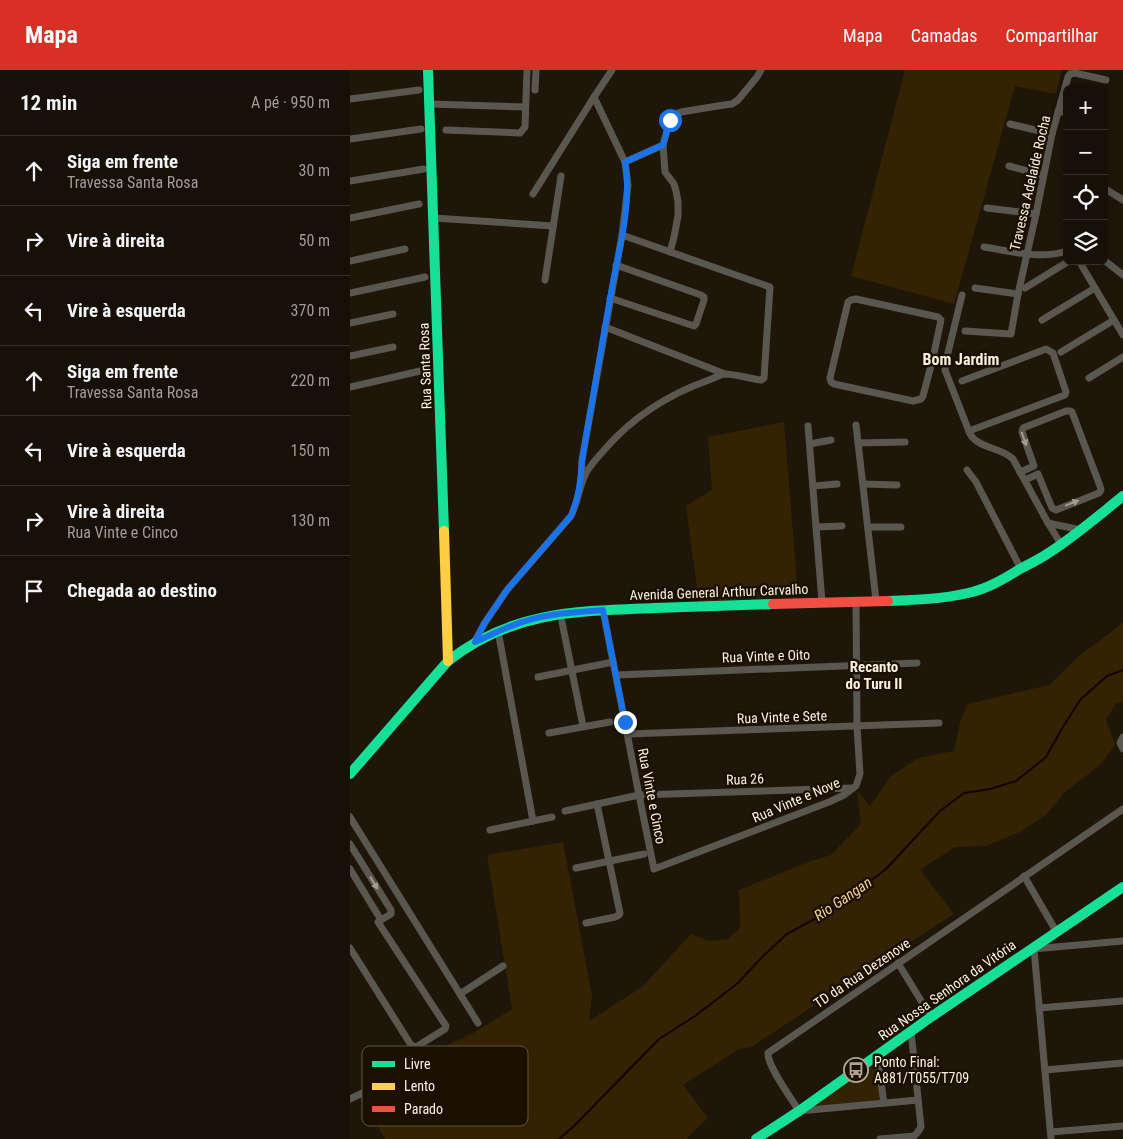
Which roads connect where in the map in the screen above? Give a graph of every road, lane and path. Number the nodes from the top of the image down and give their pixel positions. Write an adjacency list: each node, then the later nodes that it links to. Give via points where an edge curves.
1 (428, 70): 11 (street, Rua Santa Rosa)
2 (527, 70): 12 (street)
3 (536, 70): 8 (street)
4 (612, 70): 9 (street)
5 (761, 70): 20 (street, via 732,104 673,116)
6 (1106, 80): 13 (street, Travessa Adelaíde Rocha, via 1070,74)
7 (419, 90): 10 (street)
8 (535, 90)
9 (594, 97): 21 (street); 28 (street)
10 (350, 100)
11 (430, 104): 12 (street); 34 (street, Rua Santa Rosa)
12 (526, 107): 17 (street, via 525,127 520,133)
13 (1058, 111): 14 (street); 18 (street, Travessa Adelaíde Rocha)
14 (1063, 112)
15 (1010, 124): 18 (street)
16 (421, 129): 19 (street)
17 (446, 130)
18 (1052, 134): 24 (street, Travessa Adelaíde Rocha)
19 (350, 139)
20 (663, 145): 21 (street); 39 (street, via 665,172 674,184 678,202)
21 (625, 162): 36 (street, via 628,190)
22 (1009, 166): 24 (street)
23 (424, 169): 26 (street)
24 (1043, 175): 32 (street, Travessa Adelaíde Rocha)
25 (561, 176): 35 (street)
26 (350, 181)
27 (1108, 193): 29 (street)
28 (533, 194)
29 (1123, 200)
30 (419, 204): 33 (street)
31 (987, 208): 32 (street)
32 (1036, 214): 41 (street, Travessa Adelaíde Rocha)
33 (350, 218)
34 (434, 218): 35 (street); 108 (street, Rua Santa Rosa, via 445,486)
35 (553, 226): 49 (street)
36 (622, 236): 39 (street); 44 (street)
37 (984, 247): 41 (street)
38 (405, 249): 42 (street)
39 (670, 252): 71 (street, via 770,287 763,379)
40 (1063, 252): 41 (street)
41 (1026, 254): 54 (street, Travessa Adelaíde Rocha)
42 (350, 261)
43 (1108, 263): 47 (street)
44 (616, 265): 56 (street); 56 (street, via 701,295 704,300 694,326)
45 (1063, 265): 51 (street)
46 (1081, 265): 52 (street)
47 (1123, 275)
48 (425, 277): 53 (street)
49 (545, 280)
50 (975, 288): 54 (street)
51 (1025, 288)
52 (1095, 288): 58 (street); 59 (street)
53 (350, 293)
54 (1018, 294): 62 (street, Travessa Adelaíde Rocha, via 1011,334)
55 (962, 295): 69 (street)
56 (610, 298): 61 (street)
57 (393, 314): 60 (street)
58 (1042, 320)
59 (1114, 320): 63 (street); 65 (street)
60 (350, 323)
61 (605, 327): 71 (street); 87 (street)
62 (965, 330)
63 (1123, 335)
64 (393, 347): 66 (street)
65 (1062, 352)
66 (350, 356)
67 (1123, 356): 72 (street)
68 (933, 358): 68 (street, via 941,323 938,317 856,299 848,302 830,378 834,384 917,401 923,396); 69 (street)
69 (946, 361): 77 (street, via 946,370)
70 (430, 369): 74 (street)
71 (725, 374): 87 (street, via 674,394 644,414 592,463)
72 (1089, 378)
73 (962, 381): 77 (street, via 1046,349 1053,353 1066,392)
74 (350, 386)
75 (856, 425): 80 (street)
76 (808, 426): 81 (street)
77 (969, 431): 84 (street, via 976,441 1010,456)
78 (831, 440): 81 (street)
79 (905, 442): 80 (street)
80 (858, 443): 89 (street)
81 (810, 444): 91 (street)
82 (1034, 466): 84 (street); 85 (street); 85 (street, one-way to 82, via 1054,510 1100,491 1071,411 1022,428)
83 (968, 470): 100 (street)
84 (1020, 472): 86 (street)
85 (1038, 474): 86 (street)
86 (1025, 480): 93 (street)
87 (580, 484): 107 (street, via 571,516 507,590)
88 (837, 484): 91 (street)
89 (863, 484): 90 (street); 96 (street)
90 (897, 485)
91 (813, 486): 95 (street)
92 (1123, 496): 98 (street, Avenida General Arthur Carvalho)
93 (1048, 523): 98 (street); 99 (street)
94 (842, 526): 95 (street)
95 (816, 527): 103 (street)
96 (868, 527): 97 (street); 101 (street)
97 (901, 527)
98 (1081, 530): 99 (street, Avenida General Arthur Carvalho)
99 (1061, 544): 100 (street, Avenida General Arthur Carvalho)
100 (1021, 569): 101 (street, Avenida General Arthur Carvalho, via 986,588 959,596)
101 (876, 600): 102 (street, Avenida General Arthur Carvalho)
102 (856, 601): 103 (street, Avenida General Arthur Carvalho); 111 (street, Rua Vinte e Nove)
103 (822, 602): 104 (street, Avenida General Arthur Carvalho)
104 (603, 610): 106 (street, Avenida General Arthur Carvalho, via 546,616); 109 (street, Rua Vinte e Cinco)
105 (562, 622): 112 (street)
106 (498, 631): 107 (street, Avenida General Arthur Carvalho); 131 (street)
107 (475, 642): 108 (street, Avenida General Arthur Carvalho)
108 (448, 661): 123 (street, Avenida General Arthur Carvalho)
109 (613, 662): 112 (street); 113 (street, Rua Vinte e Cinco)
110 (917, 663): 111 (street, Rua Vinte e Oito)
111 (856, 665): 113 (street, Rua Vinte e Oito); 118 (street, Rua Vinte e Nove)
112 (572, 670): 114 (street); 117 (street)
113 (616, 675): 120 (street, Rua Vinte e Cinco)
114 (538, 677)
115 (610, 722): 117 (street)
116 (939, 723): 118 (street, Rua Vinte e Sete)
117 (583, 726): 119 (street)
118 (858, 726): 120 (street, Rua Vinte e Sete); 124 (street, Rua Vinte e Nove, via 860,774)
119 (549, 733)
120 (627, 734): 125 (street, Rua Vinte e Cinco)
121 (1123, 737): 122 (street, via 1120,743)
122 (1123, 749)
123 (350, 774)
124 (852, 788): 125 (street, Rua 26); 137 (street, Rua Vinte e Nove, via 829,802)
125 (639, 795): 126 (street, Rua 26); 137 (street, Rua Vinte e Cinco)
126 (597, 804): 128 (street, Rua 26); 135 (street)
127 (1123, 809): 139 (street, TD da Rua Dezenove)
128 (564, 811)
129 (552, 816): 131 (street)
130 (350, 817): 149 (street)
131 (532, 821): 132 (street)
132 (490, 830)
133 (350, 844): 138 (street, one-way to 138, via 391,914 381,920)
134 (644, 854): 135 (street)
135 (609, 861): 136 (street); 142 (street, via 619,915)
136 (576, 868)
137 (654, 868)
138 (350, 870)
139 (1024, 876): 143 (street); 147 (street, TD da Rua Dezenove)
140 (1123, 887): 143 (street, Rua Nossa Senhora da Vitória)
141 (378, 922): 156 (street, via 446,1026)
142 (586, 924)
143 (1056, 931): 146 (street, Rua Nossa Senhora da Vitória)
144 (1123, 941): 146 (street, Rua Nossa Senhora da Vitória)
145 (350, 948): 155 (street)
146 (1032, 949): 151 (street); 152 (street, Rua Nossa Senhora da Vitória)
147 (898, 964): 152 (street); 164 (street, TD da Rua Dezenove, via 768,1053 778,1077)
148 (503, 966): 149 (street)
149 (460, 994): 153 (street)
150 (1123, 1001): 151 (street)
151 (1039, 1008): 159 (street)
152 (931, 1017): 154 (street, Rua Nossa Senhora da Vitória)
153 (478, 1023)
154 (911, 1031): 157 (street, Rua Nossa Senhora da Vitória); 162 (street)
155 (414, 1046)
156 (418, 1046)
157 (877, 1055): 163 (street); 164 (street, Rua Nossa Senhora da Vitória)
158 (1123, 1063): 159 (street)
159 (1045, 1070): 166 (street)
160 (362, 1093): 161 (street)
161 (350, 1099)
162 (918, 1100): 163 (street); 168 (street, via 920,1130 914,1136)
163 (884, 1103): 164 (street)
164 (800, 1111): 167 (street, Rua Nossa Senhora da Vitória)
165 (1123, 1126): 166 (street)
166 (1051, 1136)
167 (758, 1138)
168 (880, 1139)

